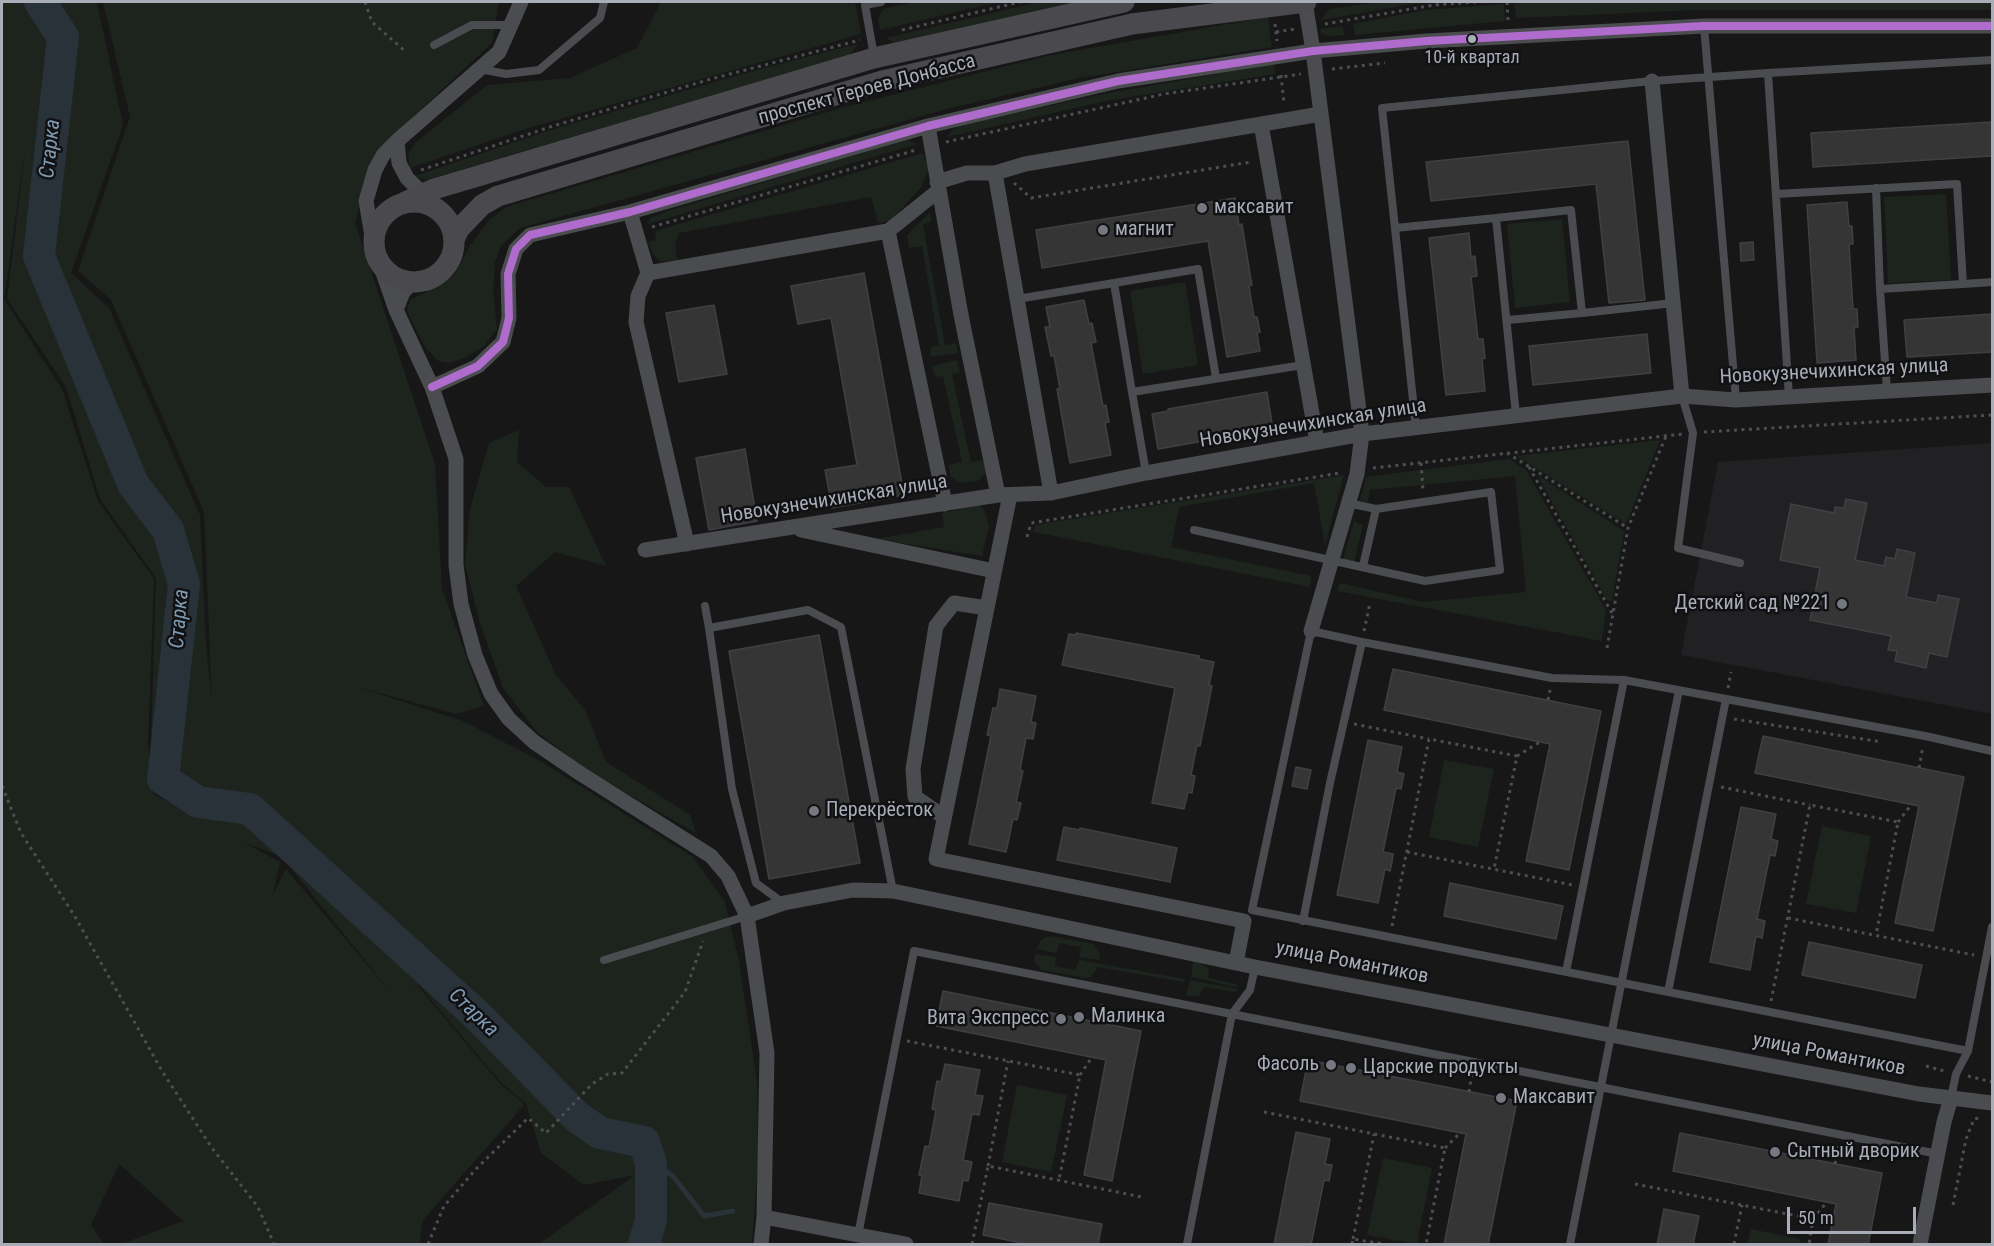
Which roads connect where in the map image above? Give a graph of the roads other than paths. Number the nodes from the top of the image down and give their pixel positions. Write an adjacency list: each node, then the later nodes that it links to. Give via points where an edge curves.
1 (521, 2): 6 (street)
2 (604, 2): 13 (lane, via 600,18 539,70 506,74)
3 (881, 2): 10 (lane, via 865,5)
4 (1124, 2): 10 (street, проспект Героев Донбасса)
5 (1305, 2): 11 (street); 30 (street, проспект Героев Донбасса, via 1132,24 882,81 498,196 482,205)
6 (511, 25): 9 (lane, via 472,25); 13 (street, via 499,52)
7 (1704, 26): 8 (street); 11 (street); 15 (lane)
8 (1992, 26)
9 (434, 45)
10 (872, 48): 25 (street, проспект Героев Донбасса)
11 (1313, 51): 17 (street); 19 (street, via 1118,81)
12 (1992, 60): 14 (lane)
13 (480, 69): 20 (street)
14 (1768, 73): 15 (lane); 24 (lane)
15 (1710, 78): 16 (lane); 51 (lane)
16 (1652, 81): 28 (lane, via 1382,108); 39 (street)
17 (1321, 114): 18 (street); 54 (street)
18 (1261, 124): 21 (street); 43 (street)
19 (928, 126): 22 (street); 26 (street)
20 (397, 141): 25 (street, via 399,163); 31 (street, via 375,170 366,201)
21 (997, 172): 22 (street, via 967,173); 38 (street)
22 (938, 187): 29 (street); 58 (street, via 961,315)
23 (1876, 189): 24 (lane); 36 (lane, via 1957,184); 37 (lane)
24 (1776, 194): 50 (lane)
25 (414, 198): 30 (street, via 440,211 449,222); 31 (street, via 391,208 381,219 375,232)
26 (630, 212): 32 (street); 46 (street, via 530,235 516,249 508,274 509,318 503,342 478,366)
27 (1496, 218): 28 (lane); 41 (lane, via 1571,210); 42 (lane)
28 (1395, 228): 53 (lane)
29 (888, 231): 32 (street); 60 (street)
30 (454, 240): 33 (street, via 451,258 442,270 430,279)
31 (376, 254): 33 (street, via 394,277); 40 (street)
32 (648, 273): 64 (street, via 638,296 636,322)
33 (416, 282): 40 (street, via 403,292)
34 (1992, 282): 36 (lane)
35 (1114, 283): 38 (lane); 44 (lane, via 1198,269); 48 (lane)
36 (1963, 284): 37 (lane)
37 (1880, 289): 47 (lane)
38 (1016, 299): 57 (street)
39 (1674, 303): 41 (lane); 49 (street)
40 (396, 310): 46 (street)
41 (1582, 313): 42 (lane)
42 (1508, 320): 52 (lane)
43 (1303, 364): 44 (lane); 55 (street)
44 (1216, 378): 48 (lane)
45 (1992, 385): 47 (street, Новокузнечихинская улица)
46 (432, 387): 82 (street, via 456,459 456,565 461,604 491,694 509,719 534,742 711,856 728,876)
47 (1887, 391): 50 (street, Новокузнечихинская улица)
48 (1132, 392): 56 (lane)
49 (1682, 396): 51 (street, Новокузнечихинская улица); 52 (street, Новокузнечихинская улица); 67 (lane, via 1693,433 1678,548)
50 (1789, 397): 51 (street, Новокузнечихинская улица)
51 (1736, 400)
52 (1516, 415): 53 (street, Новокузнечихинская улица)
53 (1416, 429): 54 (street, Новокузнечихинская улица)
54 (1362, 434): 55 (street, Новокузнечихинская улица); 59 (street)
55 (1317, 442): 56 (street, Новокузнечихинская улица)
56 (1146, 473): 57 (street, Новокузнечихинская улица)
57 (1051, 494): 58 (street, Новокузнечихинская улица)
58 (1004, 495): 60 (street, Новокузнечихинская улица); 69 (street)
59 (1348, 503): 61 (lane); 66 (street)
60 (945, 504): 62 (street, Новокузнечихинская улица)
61 (1376, 509): 68 (lane); 68 (lane, via 1491,492 1500,570 1425,581)
62 (792, 528): 64 (street, Новокузнечихинская улица); 69 (street)
63 (1194, 530): 66 (lane)
64 (687, 544): 65 (street, Новокузнечихинская улица)
65 (645, 550)
66 (1332, 559): 68 (lane); 73 (street)
67 (1740, 563)
68 (1364, 566)
69 (994, 571): 71 (street)
70 (705, 606): 72 (lane)
71 (987, 608): 79 (street); 79 (street, via 954,603 936,626 913,769 915,797)
72 (710, 628): 80 (lane, via 808,610 841,627); 81 (lane, via 732,789 756,883)
73 (1311, 631): 74 (lane); 83 (lane, via 1252,910)
74 (1362, 642): 75 (lane, via 1552,678); 83 (lane)
75 (1624, 680): 76 (lane); 88 (lane)
76 (1679, 690): 77 (lane); 89 (lane)
77 (1726, 699): 78 (lane); 90 (lane)
78 (1992, 751)
79 (944, 817): 86 (street, via 936,859 1244,921)
80 (893, 891): 81 (street, улица Романтиков, via 853,890); 86 (street, улица Романтиков)
81 (784, 903): 82 (street, улица Романтиков)
82 (747, 916): 85 (lane); 98 (street, via 767,1053)
83 (1303, 921): 88 (lane)
84 (1992, 927): 93 (lane)
85 (604, 960)
86 (1236, 963): 87 (street, улица Романтиков)
87 (1255, 967): 91 (lane, via 1250,990); 92 (street, улица Романтиков)
88 (1566, 972): 89 (lane)
89 (1621, 983): 90 (lane); 92 (lane)
90 (1668, 992): 93 (lane)
91 (1232, 1014): 94 (lane); 99 (lane, via 914,951); 102 (lane)
92 (1611, 1033): 94 (lane); 95 (street, улица Романтиков)
93 (1968, 1051): 95 (lane, via 1956,1074)
94 (1601, 1087): 97 (lane); 103 (lane)
95 (1951, 1098): 96 (street, улица Романтиков); 97 (street)
96 (1992, 1103)
97 (1938, 1154): 104 (street)
98 (764, 1217): 99 (street); 100 (street)
99 (858, 1235): 101 (street)
100 (762, 1245)
101 (906, 1245)
102 (1187, 1245)
103 (1570, 1245)
104 (1920, 1245)

